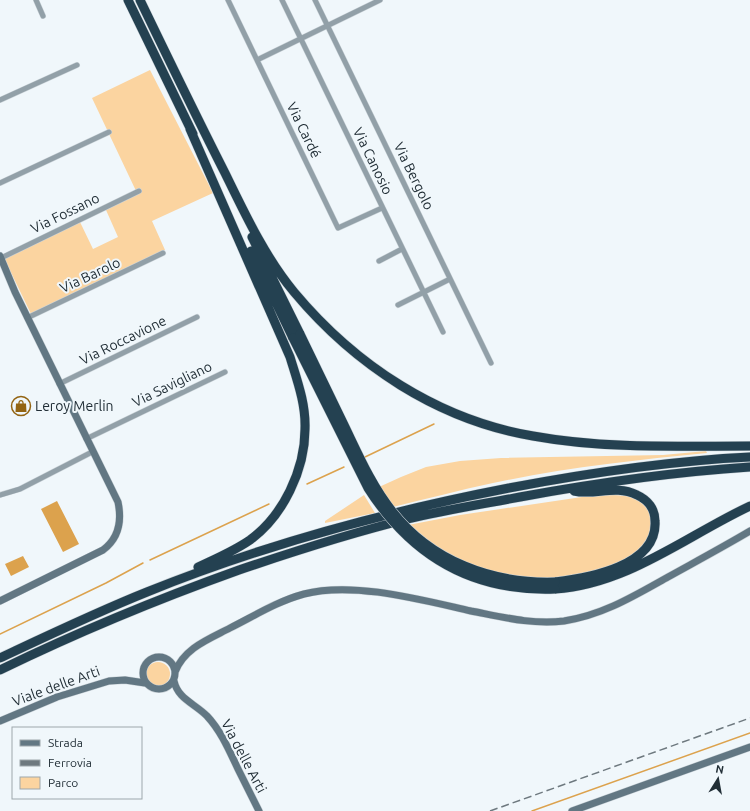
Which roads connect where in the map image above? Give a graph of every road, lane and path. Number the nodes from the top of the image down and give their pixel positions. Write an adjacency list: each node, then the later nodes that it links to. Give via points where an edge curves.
1 (36, 0): 8 (street)
2 (128, 0): 15 (highway)
3 (140, 0): 14 (highway)
4 (228, 0): 11 (street, Via Cardé)
5 (282, 0): 10 (street, Via Canosio)
6 (315, 0): 9 (street, Via Bergolo)
7 (380, 0): 9 (street)
8 (43, 16)
9 (327, 26): 10 (street); 24 (street, Via Bergolo)
10 (301, 40): 11 (street); 19 (street, Via Canosio)
11 (257, 60): 19 (street, Via Cardé, via 338,228)
12 (77, 65): 13 (street)
13 (0, 100)
14 (200, 124): 30 (highway); 35 (highway, via 244,212 293,291 316,317 355,353 405,388 471,419 532,436 615,445)
15 (190, 129): 30 (highway); 44 (highway, via 290,357 302,399 305,438 294,481 265,527 233,550)
16 (109, 132): 17 (street)
17 (0, 184)
18 (140, 191): 22 (street, Via Fossano)
19 (382, 208): 20 (street, Via Canosio)
20 (402, 249): 23 (street); 25 (street, Via Canosio)
21 (163, 253): 28 (street, Via Barolo)
22 (0, 257): 28 (street)
23 (379, 261)
24 (450, 279): 25 (street); 31 (street, Via Bergolo)
25 (424, 292): 26 (street); 29 (street, Via Canosio)
26 (398, 305)
27 (197, 317): 33 (street, Via Roccavione)
28 (27, 318): 33 (street)
29 (443, 332)
30 (296, 336): 43 (highway, bridge, via 371,478 386,504 405,525 438,552 470,568 490,576)
31 (491, 363)
32 (225, 372): 34 (street, Via Savigliano)
33 (59, 384): 34 (street)
34 (86, 440): 36 (street)
35 (750, 446)
36 (92, 452): 40 (street, via 20,489); 45 (street, via 118,502 120,519 117,534 101,551)
37 (750, 457): 44 (highway, via 587,474 419,506 259,551)
38 (750, 468): 39 (highway, via 673,474)
39 (567, 488): 43 (highway, via 583,492 608,489 634,493 652,509 655,527 649,545 632,560 594,575); 47 (highway, via 408,519 284,555 135,609)
40 (0, 495)
41 (750, 506): 43 (highway, via 618,575 585,586)
42 (750, 531): 49 (street, via 620,604 594,614 564,621 513,619 367,591 331,590 306,593 276,604 196,647 181,659)
43 (555, 586)
44 (148, 592): 46 (highway)
45 (0, 601)
46 (0, 658)
47 (18, 661): 48 (highway); 50 (highway)
48 (0, 670)
49 (175, 672): 51 (street); 52 (street, via 171,662 156,657 144,667)
50 (0, 674)
51 (174, 681): 53 (street); 54 (street, Via delle Arti)
52 (145, 683): 53 (street, Viale delle Arti, via 153,689); 55 (street, Viale delle Arti, via 125,680 105,682 53,698)
53 (162, 690): 54 (street, Viale delle Arti)
54 (180, 695): 57 (street, Via delle Arti, via 201,711 219,732)
55 (0, 721)
56 (750, 747): 58 (street)
57 (259, 811)
58 (572, 811)

